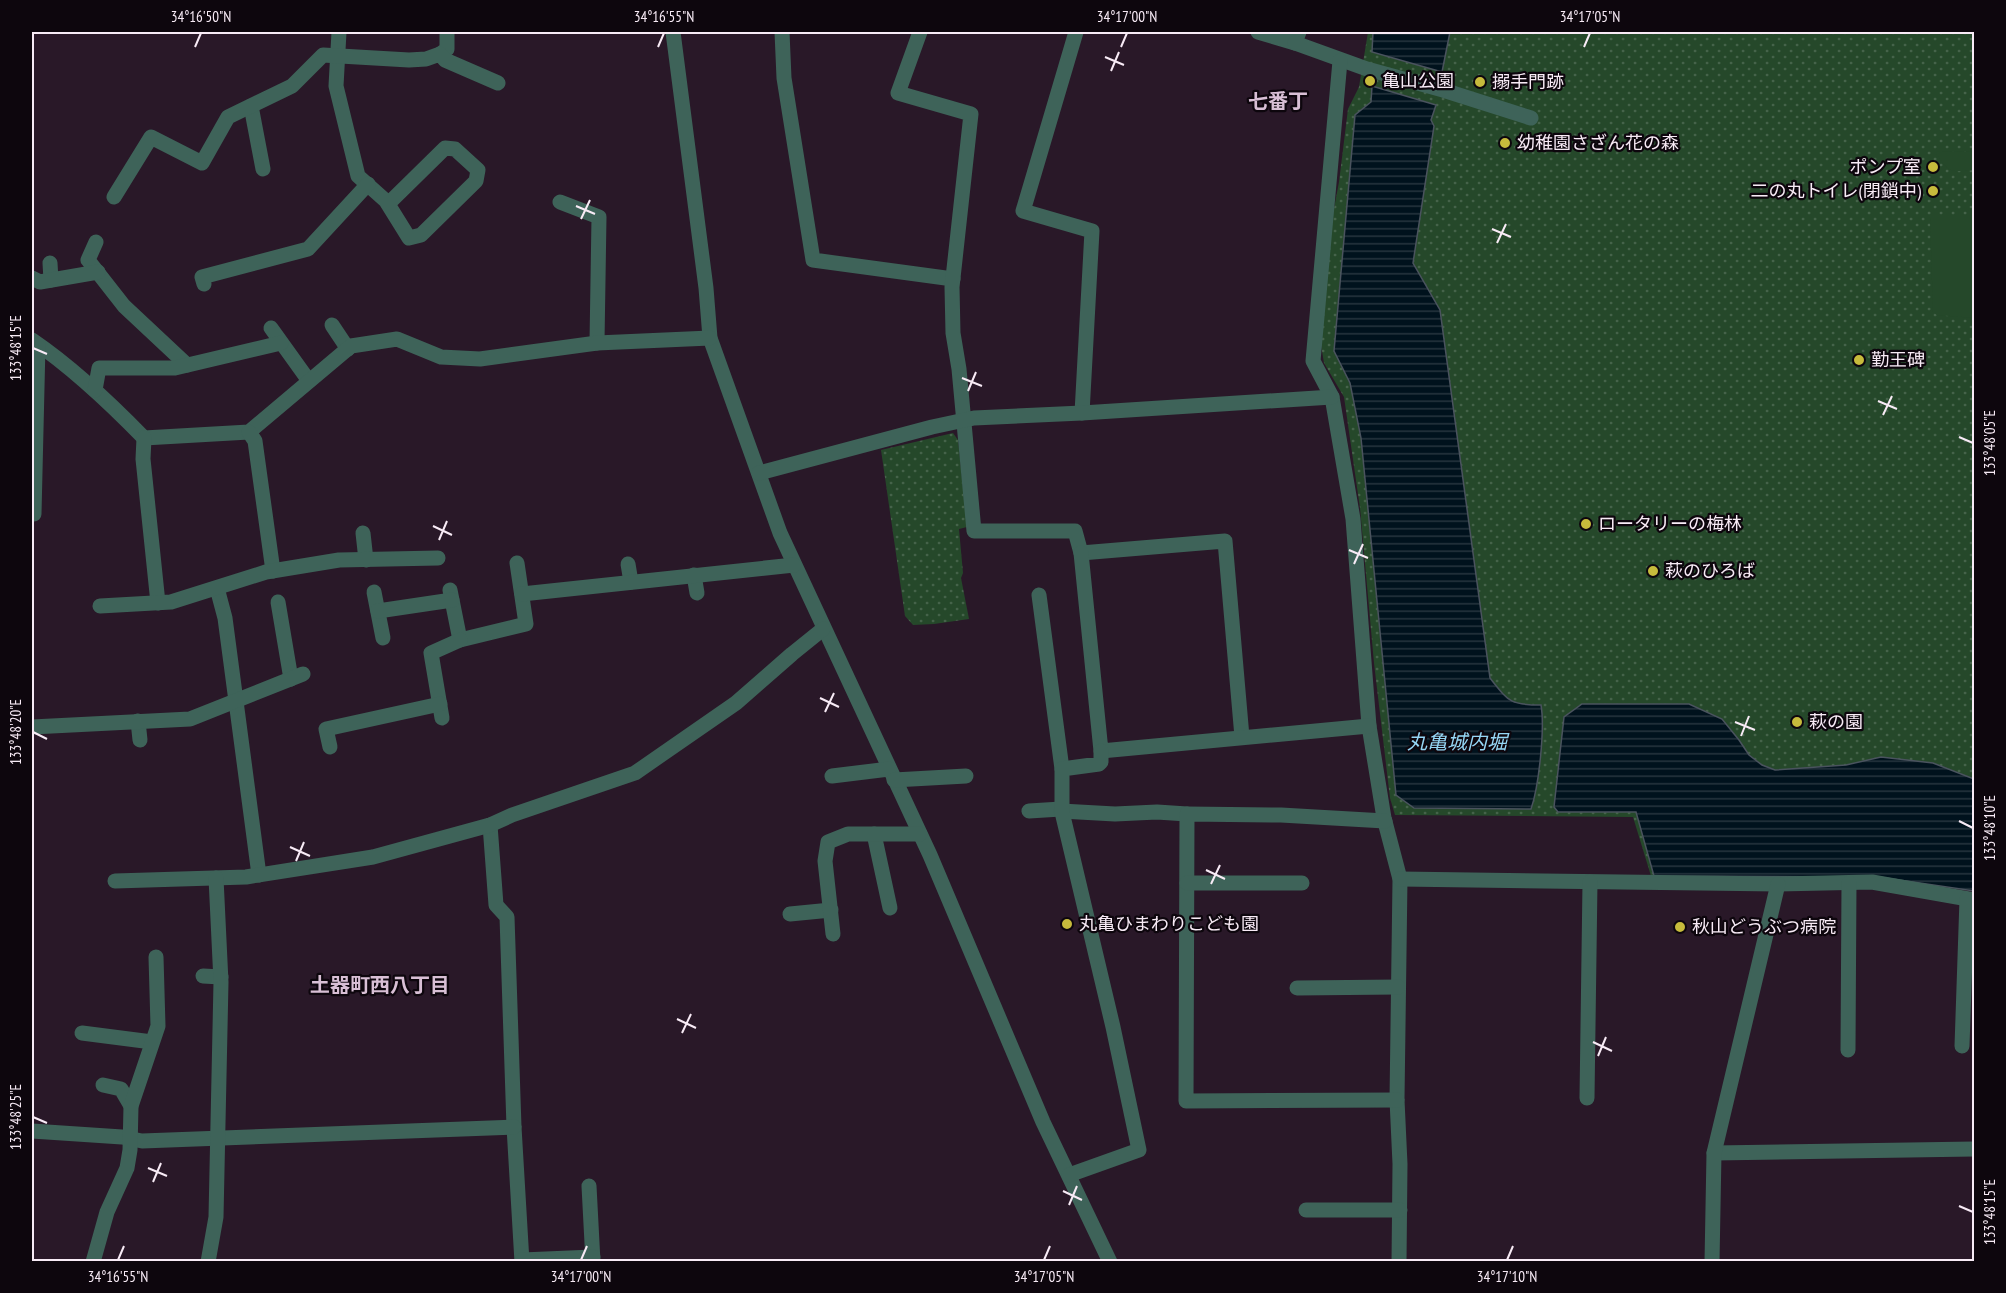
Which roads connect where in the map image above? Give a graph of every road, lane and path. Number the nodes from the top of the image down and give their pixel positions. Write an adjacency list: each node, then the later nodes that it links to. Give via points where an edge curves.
1 (339, 32): 10 (street)
2 (447, 32): 9 (street, via 447,49)
3 (673, 32): 29 (street)
4 (782, 32): 24 (street, via 784,78 813,260)
5 (920, 32): 24 (street, via 898,93 971,114)
6 (1076, 32): 38 (street, via 1023,211 1092,231)
7 (1258, 32): 8 (street)
8 (1297, 37): 11 (street)
9 (440, 54): 10 (street, via 409,60); 12 (street, via 445,60)
10 (337, 56): 13 (street, via 323,55 292,87); 16 (street, via 336,86 358,176)
11 (1340, 61): 14 (street); 37 (street, via 1312,361)
12 (498, 83)
13 (250, 105): 15 (street); 17 (street, via 228,117 202,163 151,137)
14 (1531, 118)
15 (263, 169)
16 (368, 184): 19 (street); 26 (street, via 308,249 202,277)
17 (114, 197)
18 (560, 202): 32 (street, via 599,217)
19 (388, 204): 19 (street, via 409,238 422,235 476,181 478,170 455,149 445,148)
20 (96, 242): 22 (street, via 88,260)
21 (50, 263): 25 (street)
22 (98, 272): 25 (street); 34 (street, via 124,306)
23 (32, 278): 25 (street, via 40,282)
24 (953, 279): 39 (street)
25 (51, 280)
26 (204, 284)
27 (332, 325): 33 (street)
28 (271, 328): 31 (street)
29 (710, 338): 32 (street); 43 (street)
30 (35, 342): 36 (street); 41 (street)
31 (281, 343): 34 (street); 35 (street)
32 (597, 343): 33 (street, via 480,359 441,357 397,339)
33 (348, 349): 35 (street)
34 (187, 365): 36 (street, via 99,368)
35 (309, 381): 40 (street)
36 (95, 390): 42 (street)
37 (1332, 397): 38 (street); 69 (street, via 1353,519)
38 (1082, 413): 39 (street)
39 (963, 420): 43 (street); 46 (street, via 974,531 1075,531)
40 (249, 432): 42 (street); 52 (street, via 255,441)
41 (34, 434): 44 (street)
42 (144, 438): 61 (street)
43 (759, 473): 51 (street)
44 (34, 514)
45 (363, 533): 48 (street)
46 (1081, 553): 71 (street, via 1225,542); 74 (street)
47 (438, 558): 48 (street)
48 (366, 560): 52 (street, via 339,560)
49 (517, 563): 58 (street)
50 (628, 564): 54 (street)
51 (794, 565): 53 (street); 64 (street)
52 (273, 571): 55 (street)
53 (694, 575): 54 (street); 57 (street)
54 (631, 582): 58 (street)
55 (217, 588): 61 (street); 67 (street)
56 (374, 592): 63 (street)
57 (697, 593)
58 (522, 594): 66 (street, via 526,624)
59 (1039, 595): 75 (street)
60 (278, 602): 67 (street, via 297,676)
61 (158, 603): 62 (street)
62 (100, 606)
63 (378, 611): 65 (street); 66 (street, via 451,595)
64 (824, 629): 76 (street); 83 (street, via 736,703 635,773)
65 (383, 638)
66 (460, 640): 73 (street, via 431,653 441,711 326,729)
67 (236, 701): 68 (street, via 190,718); 86 (street)
68 (138, 721): 70 (street); 72 (street)
69 (1369, 726): 71 (street); 82 (street)
70 (32, 727)
71 (1242, 737): 74 (street)
72 (140, 740)
73 (330, 747)
74 (1101, 751): 75 (street, via 1099,764)
75 (1062, 769): 79 (street)
76 (892, 775): 77 (street); 78 (street); 85 (street)
77 (832, 776)
78 (966, 776)
79 (1061, 810): 80 (street); 81 (street); 119 (street, via 1139,1150)
80 (1029, 811)
81 (1187, 814): 82 (street); 91 (street)
82 (1385, 821): 88 (street)
83 (490, 825): 86 (street, via 374,857); 113 (street, via 496,905 507,917)
84 (874, 834): 85 (street); 96 (street); 97 (street, via 848,834 828,842 825,861)
85 (920, 834): 119 (street)
86 (259, 875): 87 (street)
87 (216, 878): 89 (street); 102 (street)
88 (1400, 879): 90 (street); 103 (street)
89 (115, 881)
90 (1590, 882): 94 (street); 110 (street)
91 (1187, 883): 92 (street); 111 (street, via 1186,1101)
92 (1302, 883)
93 (1849, 883): 94 (street); 95 (street, via 1872,882); 108 (street)
94 (1778, 884): 118 (street)
95 (1971, 900): 107 (street)
96 (890, 908)
97 (831, 910): 98 (street); 99 (street)
98 (790, 914)
99 (833, 934)
100 (156, 957): 106 (street, via 158,1026)
101 (204, 976): 102 (street)
102 (221, 977): 115 (street)
103 (1398, 987): 104 (street); 111 (street)
104 (1297, 988)
105 (82, 1033): 106 (street)
106 (153, 1041): 112 (street)
107 (1962, 1046)
108 (1848, 1050)
109 (103, 1084): 112 (street, via 121,1089)
110 (1587, 1098)
111 (1396, 1100): 122 (street)
112 (130, 1106): 116 (street)
113 (514, 1127): 115 (street); 124 (street)
114 (32, 1131): 116 (street)
115 (217, 1138): 116 (street); 126 (street, via 216,1217 220,1236)
116 (130, 1139): 125 (street, via 127,1168 107,1212)
117 (1974, 1149): 118 (street)
118 (1714, 1153): 129 (street)
119 (1068, 1175): 127 (street)
120 (589, 1186): 123 (street)
121 (1306, 1210): 122 (street)
122 (1400, 1210): 128 (street)
123 (593, 1259): 124 (street)
124 (522, 1261)
125 (93, 1262)
126 (208, 1262)
127 (1110, 1262)
128 (1399, 1262)
129 (1712, 1262)

